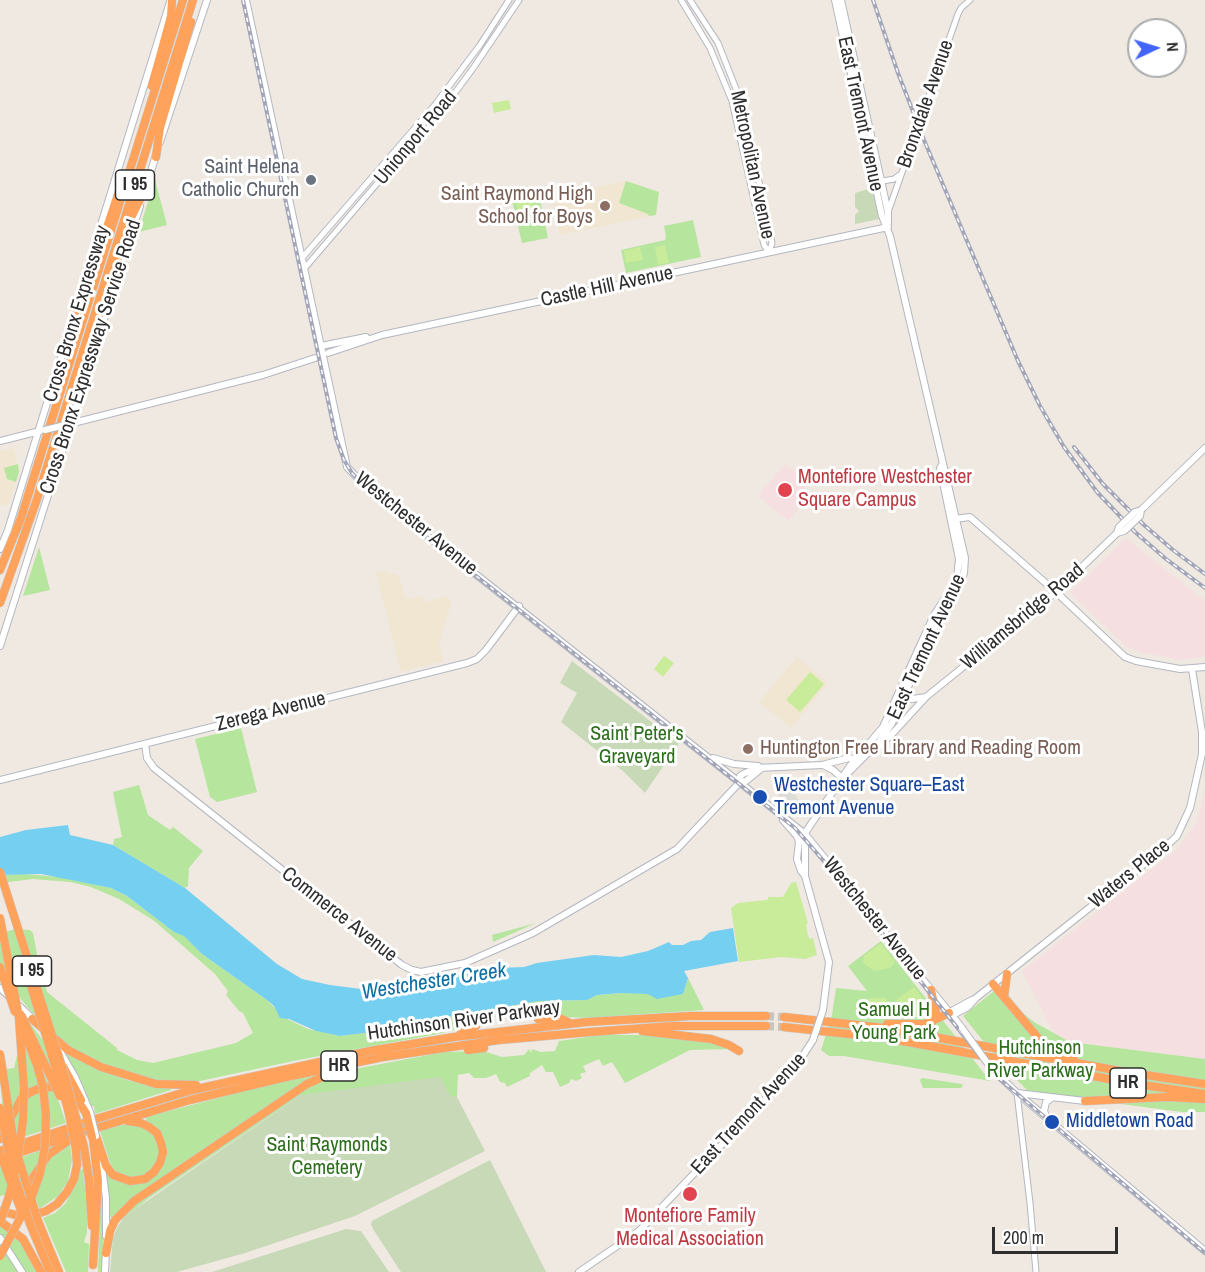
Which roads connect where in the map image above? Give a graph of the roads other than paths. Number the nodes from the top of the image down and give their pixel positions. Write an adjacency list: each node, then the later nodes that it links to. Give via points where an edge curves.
1 (171, 0): 18 (highway, via 171,16); 29 (main road, Cross Bronx Expressway Service Road)
2 (183, 0): 18 (highway, Cross Bronx Expressway / I 95)
3 (194, 0): 20 (highway); 34 (highway, Cross Bronx Expressway / I 95)
4 (207, 0): 20 (main road, Cross Bronx Expressway Service Road)
5 (246, 0): 27 (main road, Westchester Avenue)
6 (509, 0): 14 (street, Unionport Road)
7 (519, 0): 15 (street, Unionport Road)
8 (681, 0): 17 (street, Metropolitan Avenue, via 710,48)
9 (690, 0): 16 (street, Metropolitan Avenue, via 720,49)
10 (835, 0): 13 (main road, East Tremont Avenue)
11 (842, 0): 13 (main road, East Tremont Avenue)
12 (970, 0): 21 (street, Bronxdale Avenue, via 958,14)
13 (844, 27): 22 (main road, East Tremont Avenue)
14 (491, 28): 15 (street); 27 (street, Unionport Road, via 426,116)
15 (498, 33): 28 (street, Unionport Road, via 432,123)
16 (740, 99): 17 (street); 26 (street, Metropolitan Avenue, via 772,243)
17 (732, 101): 26 (street, Metropolitan Avenue, via 764,245)
18 (143, 128): 19 (highway, Cross Bronx Expressway / I 95)
19 (134, 157): 29 (highway, via 116,195); 40 (highway, Cross Bronx Expressway / I 95)
20 (156, 157): 23 (main road, Cross Bronx Expressway Service Road)
21 (901, 174): 22 (street); 24 (street, Bronxdale Avenue)
22 (878, 182): 24 (main road, East Tremont Avenue); 25 (main road, East Tremont Avenue, via 882,216)
23 (144, 191): 34 (highway); 35 (main road, Cross Bronx Expressway Service Road)
24 (888, 212): 25 (main road, East Tremont Avenue)
25 (888, 227): 26 (main road, Castle Hill Avenue); 39 (main road, East Tremont Avenue)
26 (770, 252): 30 (main road, Castle Hill Avenue)
27 (302, 258): 28 (main road, Westchester Avenue)
28 (304, 269): 31 (main road, Westchester Avenue)
29 (73, 316): 36 (main road, Cross Bronx Expressway Service Road)
30 (382, 335): 31 (main road); 32 (main road, Castle Hill Avenue)
31 (321, 346): 46 (main road, Westchester Avenue, via 346,467 369,490)
32 (328, 353)
33 (315, 358): 35 (main road, via 264,375)
34 (77, 370): 45 (highway, Cross Bronx Expressway / I 95)
35 (68, 424): 36 (main road, bridge); 47 (main road, Cross Bronx Expressway Service Road)
36 (42, 430): 37 (main road); 41 (main road, Cross Bronx Expressway Service Road)
37 (0, 441)
38 (1205, 448): 44 (main road, Williamsbridge Road, bridge, via 1141,510 1140,516)
39 (953, 519): 44 (main road, via 970,517); 50 (main road, East Tremont Avenue, via 957,577 934,615)
40 (11, 546): 42 (highway); 43 (highway, Cross Bronx Expressway / I 95)
41 (0, 549)
42 (0, 566)
43 (0, 570)
44 (1056, 592): 49 (main road, via 1125,657); 51 (main road, Williamsbridge Road)
45 (0, 603)
46 (519, 606): 52 (main road, Zerega Avenue, via 482,654 467,663); 54 (main road, Westchester Avenue)
47 (0, 646)
48 (1205, 667): 49 (main road)
49 (1192, 669): 71 (main road, Waters Place, via 1203,732 1202,754 1190,808 1177,836)
50 (901, 694): 51 (main road, via 912,699); 53 (main road, East Tremont Avenue, via 888,730); 55 (main road, East Tremont Avenue)
51 (926, 697): 53 (main road, Williamsbridge Road)
52 (145, 744): 60 (main road, Zerega Avenue); 61 (main road, Commerce Avenue, via 153,768 402,965 422,972 465,963 533,933 677,849)
53 (875, 748): 55 (main road, East Tremont Avenue)
54 (708, 756): 57 (main road); 61 (main road, Westchester Avenue)
55 (858, 761): 56 (main road, via 849,758); 59 (main road)
56 (822, 765): 57 (main road); 59 (main road)
57 (762, 768): 58 (main road); 61 (main road, via 743,774)
58 (748, 778): 61 (main road); 62 (main road)
59 (842, 778): 64 (main road)
60 (0, 780)
61 (740, 782): 62 (main road, Westchester Avenue)
62 (752, 791): 63 (main road, Westchester Avenue)
63 (775, 810): 64 (main road, Westchester Avenue); 65 (main road, Westchester Avenue)
64 (805, 834): 65 (main road); 67 (main road, East Tremont Avenue); 74 (main road, Westchester Avenue)
65 (799, 842): 67 (main road, East Tremont Avenue, via 797,859)
66 (0, 872): 114 (highway, I 95, bridge, via 63,1070)
67 (805, 876): 131 (main road, East Tremont Avenue, bridge, via 829,962 823,1010 813,1040 784,1080 636,1234)
68 (0, 881): 114 (highway, bridge)
69 (0, 918): 119 (highway, bridge, via 19,1018 24,1097 18,1158)
70 (0, 965): 114 (highway, bridge); 124 (highway, bridge, via 39,1072 46,1127 34,1192)
71 (1007, 974): 72 (main road, Waters Place); 75 (highway)
72 (993, 984): 75 (highway); 77 (main road, Waters Place)
73 (0, 988): 81 (main road)
74 (931, 990): 76 (main road, Westchester Avenue); 83 (highway, via 936,1012)
75 (1004, 997): 99 (highway, via 1044,1044)
76 (941, 1003): 77 (main road); 78 (main road, Westchester Avenue)
77 (965, 1006): 78 (main road, Waters Place); 89 (main road)
78 (950, 1014): 83 (highway); 89 (main road, Westchester Avenue)
79 (766, 1016): 84 (highway, Hutchinson River Parkway / HR, via 664,1016)
80 (784, 1017): 85 (highway, HR)
81 (32, 1019): 100 (highway, via 72,1052 118,1074 167,1086); 108 (highway)
82 (538, 1019): 84 (highway, via 559,1018)
83 (932, 1022): 85 (highway)
84 (572, 1023): 92 (highway, Hutchinson River Parkway / HR)
85 (860, 1024): 99 (highway, HR)
86 (476, 1026): 92 (highway)
87 (766, 1026): 90 (highway, Hutchinson River Parkway / HR)
88 (784, 1027): 103 (highway, HR, via 875,1036)
89 (962, 1028): 102 (main road, Westchester Avenue, bridge, via 991,1068)
90 (629, 1029): 91 (highway, Hutchinson River Parkway / HR); 96 (highway, via 711,1038)
91 (568, 1034): 93 (highway); 94 (highway, Hutchinson River Parkway / HR)
92 (454, 1037): 100 (highway, Hutchinson River Parkway / HR)
93 (553, 1040)
94 (440, 1048): 95 (highway); 98 (highway, Hutchinson River Parkway / HR)
95 (484, 1048)
96 (739, 1051)
97 (0, 1054): 120 (highway, bridge, via 12,1137)
98 (363, 1061): 110 (highway, Hutchinson River Parkway / HR, via 242,1087); 123 (highway, via 307,1084 134,1201 115,1220)
99 (1080, 1064): 101 (highway, HR)
100 (224, 1082): 115 (highway, Hutchinson River Parkway / HR, via 113,1113)
101 (1205, 1084)
102 (1017, 1093): 104 (main road); 109 (main road, Westchester Avenue); 132 (street)
103 (1205, 1094)
104 (1053, 1097): 106 (main road); 109 (main road, via 1046,1102)
105 (1205, 1099): 106 (highway)
106 (1085, 1101)
107 (0, 1108): 120 (highway, bridge, via 12,1169)
108 (88, 1113): 112 (highway, bridge); 113 (highway, via 66,1090 37,1089 19,1103)
109 (1047, 1117): 122 (main road, Westchester Avenue)
110 (115, 1122): 111 (highway, Hutchinson River Parkway / HR); 112 (highway, via 141,1123 158,1136 162,1157 150,1176 130,1182 113,1175)
111 (80, 1133): 116 (highway, Hutchinson River Parkway / HR); 117 (highway, via 48,1155 24,1191)
112 (94, 1136): 123 (main road, via 104,1180); 125 (highway, via 98,1181)
113 (0, 1139)
114 (80, 1148): 118 (highway, via 73,1182 57,1204 30,1216); 125 (highway, I 95, via 91,1196)
115 (0, 1152): 120 (highway, bridge)
116 (0, 1159)
117 (0, 1198)
118 (0, 1211)
119 (0, 1222): 127 (highway, via 23,1239)
120 (32, 1223): 128 (highway); 129 (highway)
121 (0, 1238): 126 (main road)
122 (1205, 1251)
123 (106, 1253): 130 (main road)
124 (0, 1257)
125 (93, 1269)
126 (22, 1272)
127 (41, 1272)
128 (50, 1272)
129 (60, 1272)
130 (105, 1272)
131 (579, 1272)
132 (1036, 1272)

